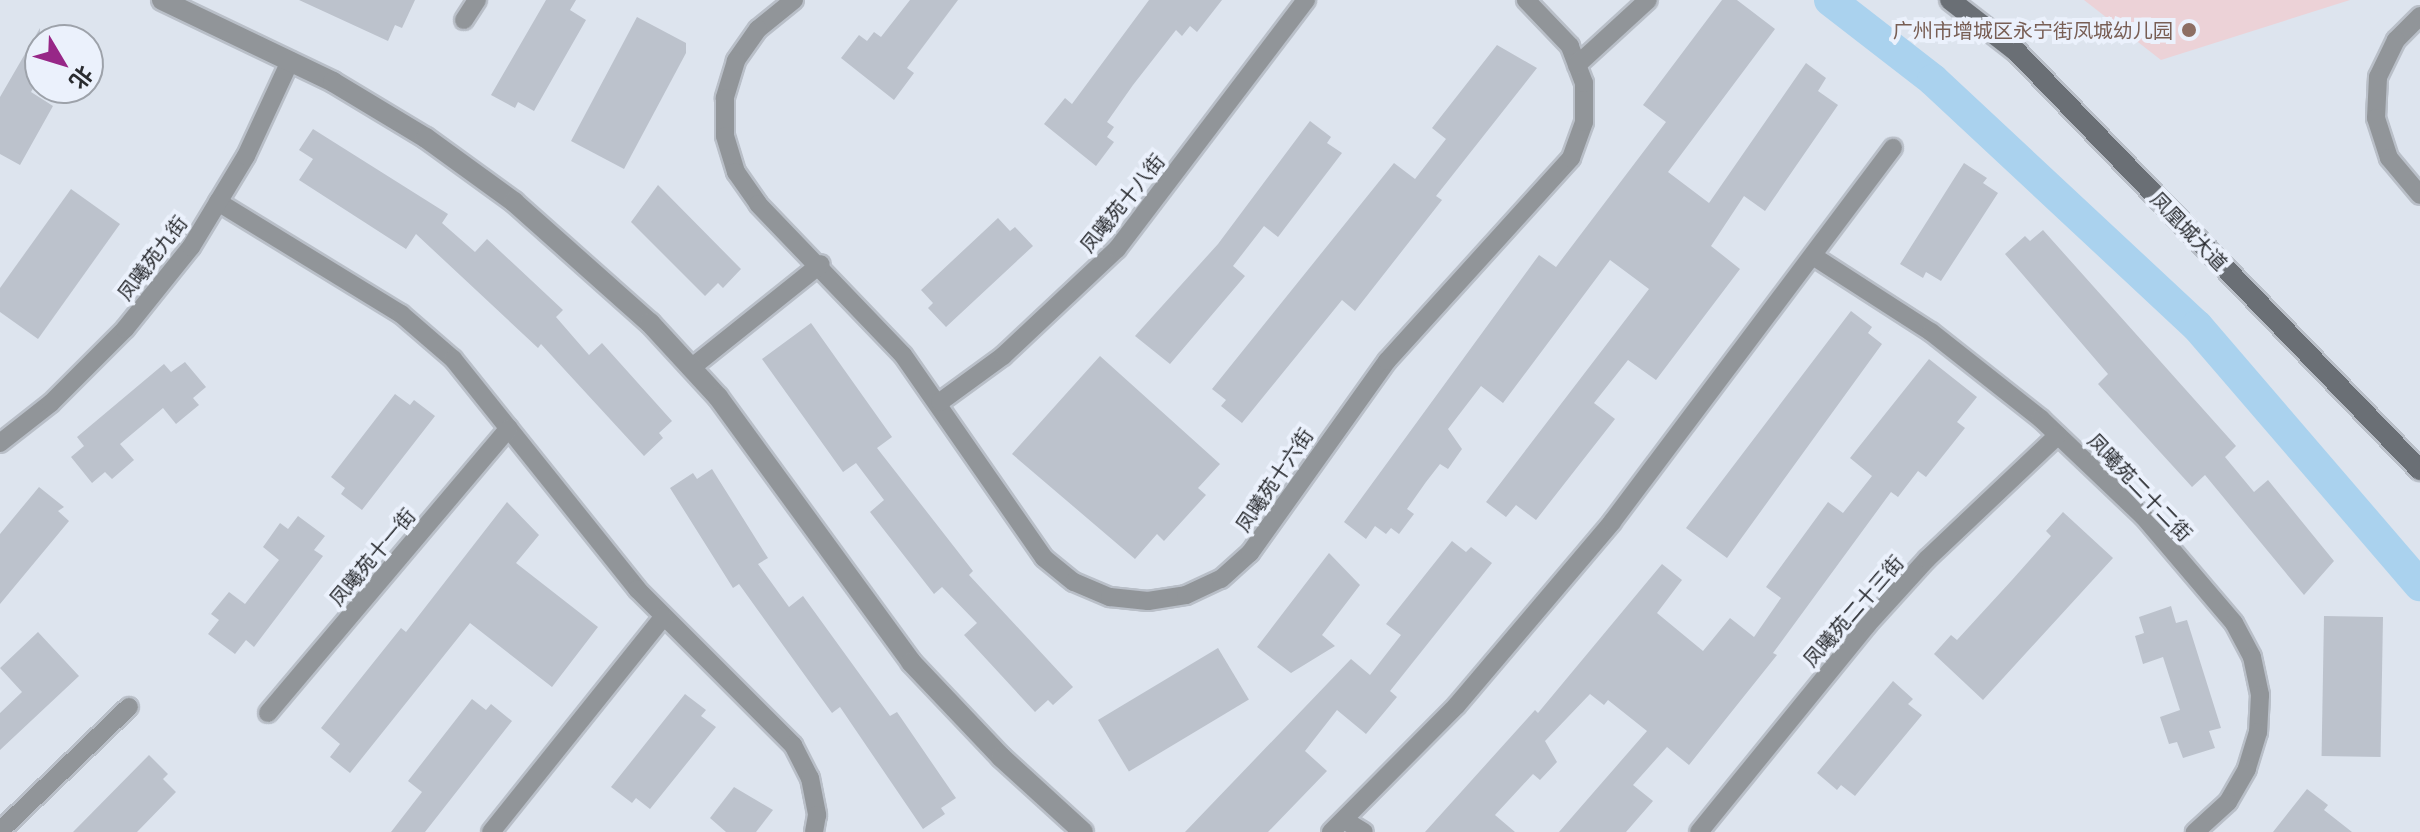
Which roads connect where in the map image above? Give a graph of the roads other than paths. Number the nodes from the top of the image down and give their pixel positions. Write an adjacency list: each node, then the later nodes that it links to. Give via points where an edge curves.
1 (162, 0): 10 (street)
2 (477, 0): 9 (lane)
3 (794, 0): 16 (lane, 凤曦苑十六街, via 758,29 736,61 725,98 725,136 736,172 758,204)
4 (1306, 0): 18 (lane, 凤曦苑十八街, via 1117,249 1003,356)
5 (1526, 0): 11 (lane, 凤曦苑十六街, via 1570,46)
6 (1648, 0): 11 (lane)
7 (1950, 0): 22 (main road, 凤凰城大道, via 2017,52)
8 (2420, 16): 13 (lane, via 2396,40 2378,77 2376,118 2389,158)
9 (464, 20)
10 (290, 61): 14 (lane, 凤曦苑九街, via 246,156); 17 (street, via 426,138 514,202 650,323)
11 (1577, 65): 18 (lane, 凤曦苑十六街, via 1584,83 1584,122 1571,158 1387,361 1250,553 1221,579 1186,595 1148,601 1110,597 1074,582 1044,558)
12 (1893, 148): 15 (lane)
13 (2420, 195)
14 (218, 202): 19 (lane, via 401,314 453,359); 21 (lane, 凤曦苑九街, via 191,247 125,329 51,403)
15 (1813, 256): 20 (lane, 凤曦苑二十二街, via 1931,332); 26 (lane, via 1536,615)
16 (821, 264): 17 (lane); 18 (lane, 凤曦苑十六街)
17 (691, 368): 30 (street, via 911,662 1001,757)
18 (940, 402)
19 (509, 428): 23 (lane); 25 (lane, 凤曦苑十一街)
20 (2058, 435): 32 (lane, 凤曦苑二十三街, via 1927,559 1867,625); 33 (lane, 凤曦苑二十二街, via 2143,516 2234,623 2252,657 2259,707 2247,769 2228,802)
21 (0, 443)
22 (2420, 470)
23 (663, 617): 28 (lane); 29 (lane, via 793,745 810,778 817,815)
24 (129, 707): 27 (lane)
25 (268, 713)
26 (1337, 826): 31 (lane)
27 (0, 831)
28 (491, 832)
29 (814, 832)
30 (1083, 832)
31 (1364, 832)
32 (1699, 832)
33 (2195, 832)

